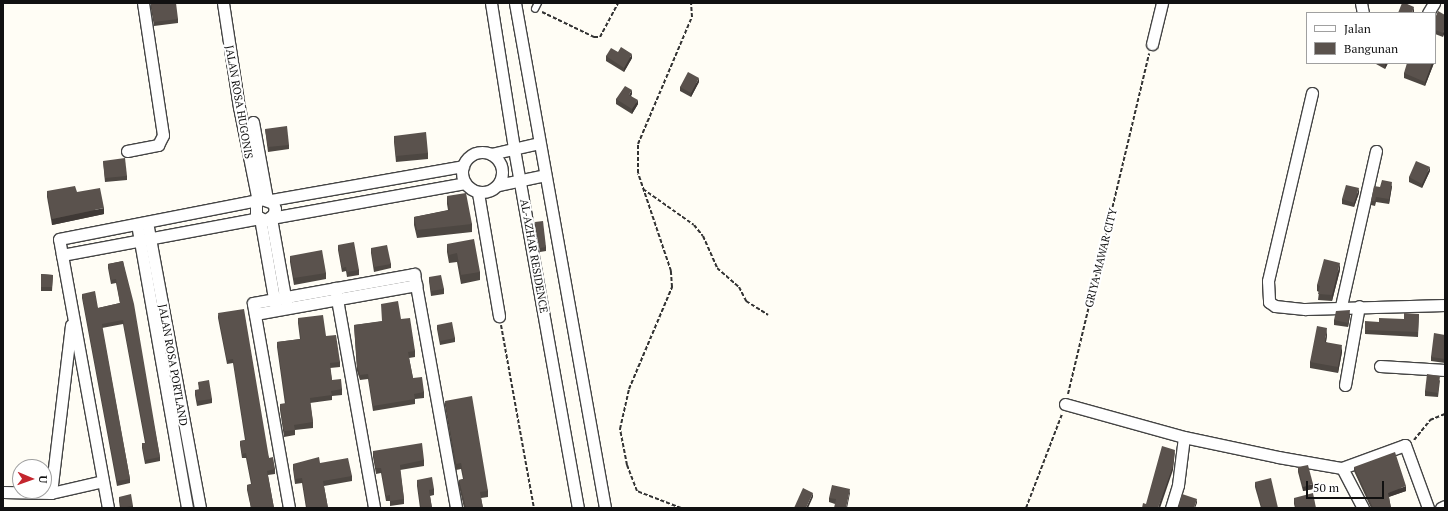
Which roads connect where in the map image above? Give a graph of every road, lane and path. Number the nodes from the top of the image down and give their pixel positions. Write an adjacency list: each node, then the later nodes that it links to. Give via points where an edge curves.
1 (143, 3): 16 (street, via 163,136 158,144)
2 (223, 3): 28 (street, JALAN ROSA HUGONIS, via 239,107)
3 (491, 3): 15 (street, AL-AZHAR RESIDENCE)
4 (515, 3): 14 (street)
5 (618, 3): 9 (path, via 602,34 594,37)
6 (691, 3): 25 (path, via 692,17 640,135 638,168)
7 (1162, 3): 11 (street)
8 (1434, 3): 10 (street)
9 (537, 6)
10 (1429, 12)
11 (1152, 44): 44 (path, GRIYA MAWAR CITY)
12 (1312, 93): 35 (street, via 1268,281 1267,296 1269,302 1275,306 1305,309)
13 (253, 122): 28 (street, JALAN ROSA HUGONIS)
14 (539, 143): 15 (street); 21 (street)
15 (514, 149): 18 (street); 22 (street, AL-AZHAR RESIDENCE)
16 (127, 151)
17 (1376, 151): 35 (street)
18 (491, 154): 19 (street, via 472,154); 24 (street, via 502,168)
19 (463, 166): 20 (street); 23 (street, via 461,175)
20 (429, 171): 26 (street); 28 (street)
21 (545, 175): 22 (street); 61 (street)
22 (520, 180): 24 (street); 60 (street, AL-AZHAR RESIDENCE)
23 (465, 183): 26 (street); 27 (street)
24 (498, 185): 27 (street, via 489,192)
25 (642, 188): 39 (path, via 694,225 703,236 718,268 739,287 746,301); 62 (path, via 671,271 672,287 641,357 622,414 620,429 634,486 642,495)
26 (432, 189): 29 (street)
27 (478, 193): 40 (street)
28 (263, 201): 29 (street, via 256,215); 29 (street, via 275,209); 30 (street)
29 (266, 218): 31 (street); 34 (street)
30 (142, 223): 31 (street, JALAN ROSA PORTLAND); 32 (street, via 59,239)
31 (145, 240): 32 (street); 54 (street, JALAN ROSA PORTLAND); 55 (street, JALAN ROSA PORTLAND)
32 (62, 255): 38 (street)
33 (336, 294): 34 (street); 57 (street); 58 (street, via 414,274)
34 (280, 304): 56 (street, via 253,303)
35 (1341, 306): 36 (street)
36 (1359, 306): 37 (street); 43 (street)
37 (1445, 306)
38 (72, 313): 49 (street); 50 (street)
39 (768, 315)
40 (499, 316): 59 (path)
41 (1380, 366): 42 (street)
42 (1445, 370)
43 (1345, 385)
44 (1066, 404): 46 (street); 63 (path, GRIYA MAWAR CITY)
45 (1445, 414): 47 (path, via 1433,418 1412,442)
46 (1184, 437): 48 (street, via 1278,458); 64 (street, via 1178,485)
47 (1405, 445): 48 (street); 66 (street)
48 (1342, 468): 65 (street)
49 (103, 481): 51 (street); 53 (street)
50 (52, 484)
51 (52, 493)
52 (1445, 506): 67 (street)
53 (108, 508)
54 (187, 508)
55 (200, 508)
56 (289, 508)
57 (374, 508)
58 (456, 508)
59 (534, 508)
60 (578, 508)
61 (605, 508)
62 (681, 508)
63 (1026, 508)
64 (1171, 508)
65 (1363, 508)
66 (1428, 508)
67 (1441, 508)

